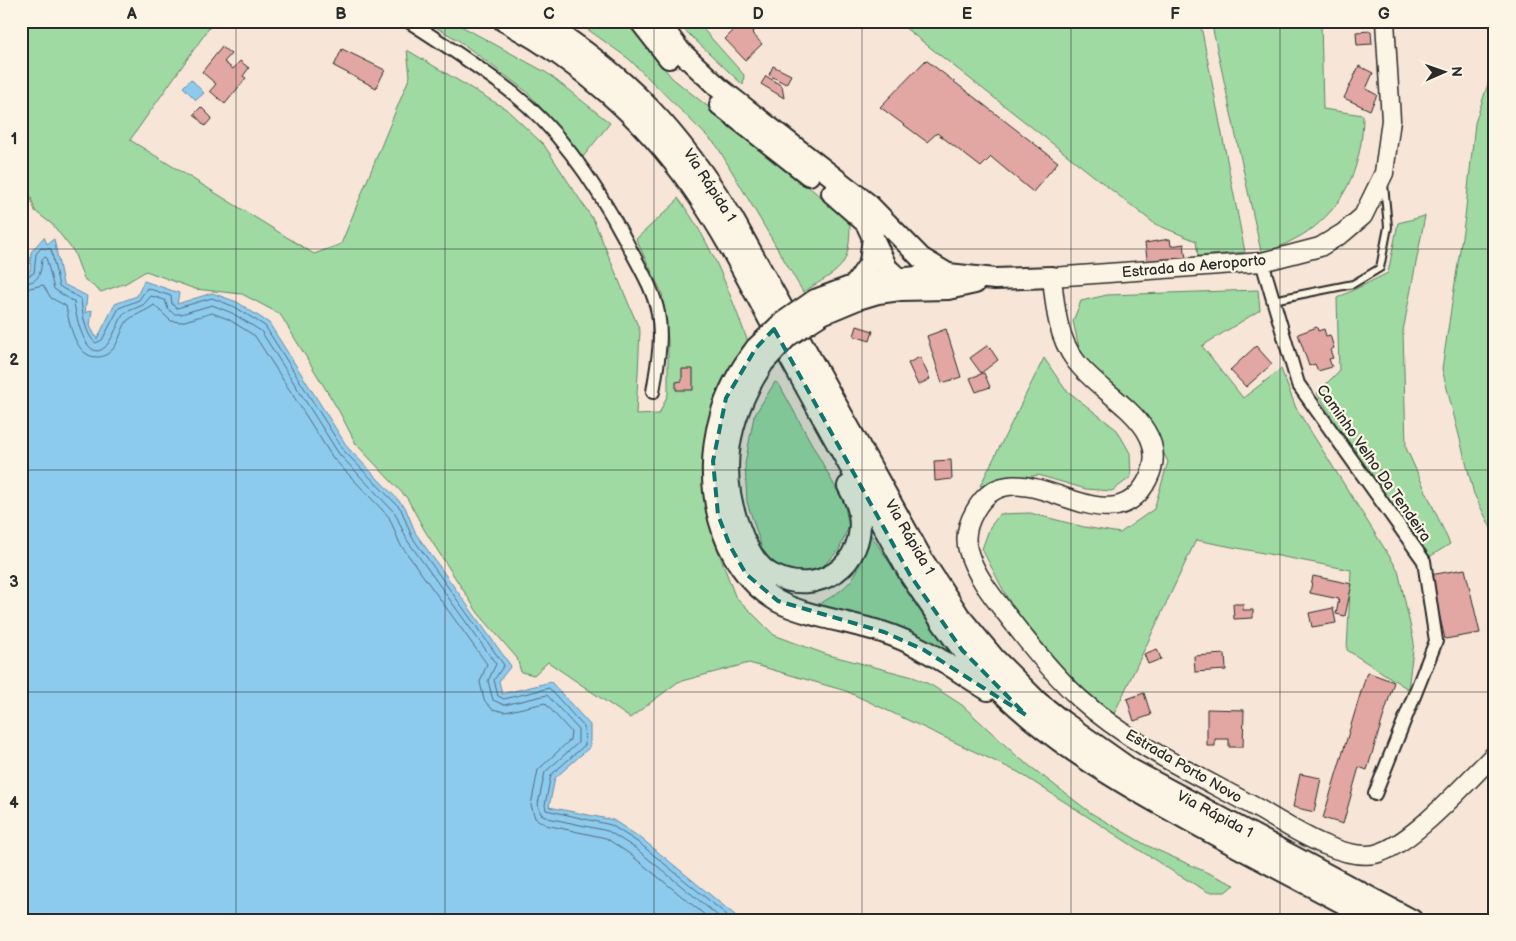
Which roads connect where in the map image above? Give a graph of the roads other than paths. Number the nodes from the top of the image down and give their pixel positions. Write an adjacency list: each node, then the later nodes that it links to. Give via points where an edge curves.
1 (408, 21): 20 (street, via 515,95 549,127 586,174 652,291 660,341)
2 (504, 21): 18 (highway, Via Rápida 1, via 584,73 657,142 716,224)
3 (540, 21): 24 (highway, Via Rápida 1, via 617,76 665,123 705,174 924,562 960,617 994,658 1038,702 1105,753)
4 (640, 21): 8 (highway, via 670,60 710,97 846,203)
5 (658, 21): 9 (highway, via 680,51 719,88 868,204)
6 (1385, 21): 7 (main road, Estrada do Aeroporto, via 1391,120)
7 (1384, 173): 10 (main road, Estrada do Aeroporto, via 1362,216 1343,233 1320,247); 16 (lane, via 1388,228 1380,268 1353,284)
8 (873, 234): 14 (highway, via 870,263); 15 (highway, via 887,268)
9 (896, 235): 11 (highway, via 921,258); 15 (highway, via 902,261)
10 (1262, 262): 12 (main road, Estrada do Aeroporto); 16 (street, Caminho Velho Da Tendeira)
11 (948, 274): 13 (highway); 15 (highway)
12 (1052, 277): 13 (highway); 22 (main road, Estrada Porto Novo, via 1055,312 1073,359 1147,430 1153,457 1152,471 1137,494 1110,507 1089,506 1025,485 1001,488 978,505 968,523 968,551 979,575 1038,656 1081,699 1143,745 1301,833 1336,849 1366,855 1377,854 1392,846 1417,829)
13 (995, 279): 15 (highway, via 948,289)
14 (855, 285): 15 (highway); 17 (highway)
15 (900, 285): 17 (highway, via 858,299)
16 (1272, 300): 23 (street, Caminho Velho Da Tendeira, via 1298,384 1424,561 1436,641)
17 (819, 307): 19 (highway, bridge, via 782,323)
18 (787, 353): 19 (highway, via 821,436 857,503 860,515 854,553 839,571 824,579 793,582 765,570 747,546 732,503 728,455 731,431); 21 (highway, Via Rápida 1, via 910,576 962,650)
19 (760, 355): 21 (highway, via 734,380 726,398 715,438 713,461 718,515 746,574 778,601 884,632 924,650)
20 (654, 392)
21 (1026, 715): 24 (highway, Via Rápida 1, via 1070,750 1121,783)
22 (1495, 754)
23 (1375, 794)
24 (1361, 902): 25 (highway, Via Rápida 1); 26 (highway, Via Rápida 1)
25 (1375, 920)
26 (1412, 920)

